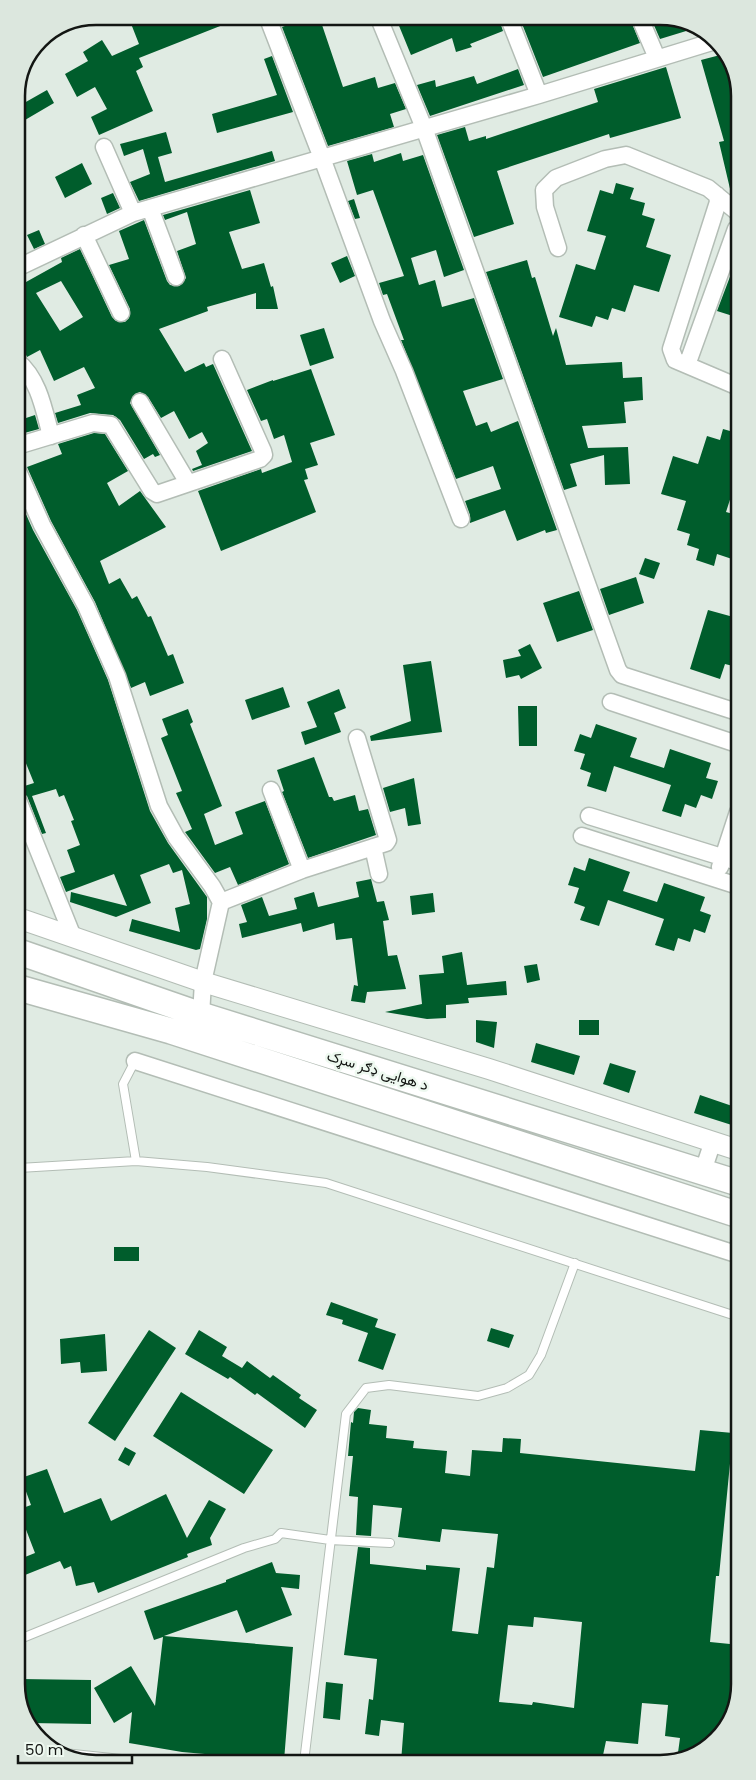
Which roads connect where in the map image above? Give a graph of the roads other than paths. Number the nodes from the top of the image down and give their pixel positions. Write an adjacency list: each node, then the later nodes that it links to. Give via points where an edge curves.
1 (270, 25): 10 (street)
2 (382, 25): 8 (street)
3 (512, 25): 7 (street)
4 (643, 25): 6 (street)
5 (707, 43): 6 (street)
6 (657, 58): 7 (street)
7 (539, 95): 8 (street)
8 (424, 128): 10 (street); 32 (street, via 618,670 622,675)
9 (104, 147): 14 (street)
10 (322, 158): 13 (street); 30 (street, via 382,321)
11 (717, 195): 12 (street); 17 (street, via 708,188 626,155 605,159 556,178 544,190 545,207); 22 (street, via 718,202 671,349 675,360)
12 (731, 207)
13 (150, 208): 14 (street); 19 (street)
14 (133, 213): 15 (street)
15 (84, 235): 18 (street); 20 (street)
16 (731, 243): 22 (street)
17 (558, 248)
18 (25, 264)
19 (176, 277)
20 (121, 313)
21 (222, 359): 28 (street, via 264,455)
22 (687, 365): 24 (street)
23 (25, 369): 26 (street, via 40,394)
24 (731, 384)
25 (140, 402): 28 (street)
26 (51, 436): 27 (street); 28 (street, via 93,423 106,423 111,425 152,491 163,494)
27 (25, 444)
28 (188, 483)
29 (25, 487): 45 (street, via 86,606 117,676 159,806 176,837)
30 (461, 519)
31 (611, 702): 34 (street)
32 (731, 710)
33 (357, 738): 39 (street, via 388,840)
34 (731, 742)
35 (271, 790): 41 (street)
36 (588, 816): 40 (street)
37 (25, 817): 47 (street)
38 (582, 836): 43 (street)
39 (373, 847): 41 (street); 42 (street)
40 (730, 860): 43 (street)
41 (302, 870): 45 (street)
42 (379, 874)
43 (716, 879): 44 (street)
44 (731, 884)
45 (221, 902): 49 (street)
46 (25, 920): 47 (street)
47 (73, 937): 49 (street)
48 (25, 954): 51 (main road, د هوایی ډګر سړک)
49 (203, 982): 51 (street); 53 (street)
50 (25, 990): 59 (main road, د هوایی ډګر سړک, via 171,1031)
51 (201, 1015): 57 (main road, د هوایی ډګر سړک)
52 (134, 1061): 55 (lane, via 123,1084); 60 (street)
53 (712, 1141): 54 (street); 57 (street)
54 (731, 1148)
55 (136, 1161): 56 (lane); 61 (lane, via 326,1183)
56 (25, 1168)
57 (703, 1171): 58 (main road, د هوایی ډګر سړک)
58 (731, 1181)
59 (731, 1213)
60 (731, 1252)
61 (575, 1263): 62 (lane); 63 (lane, via 541,1355 529,1375 507,1388 478,1396 389,1385 366,1388 346,1414)
62 (731, 1314)
63 (330, 1540): 64 (lane); 65 (lane, via 281,1534); 66 (lane)
64 (390, 1543)
65 (25, 1637)
66 (305, 1755)

